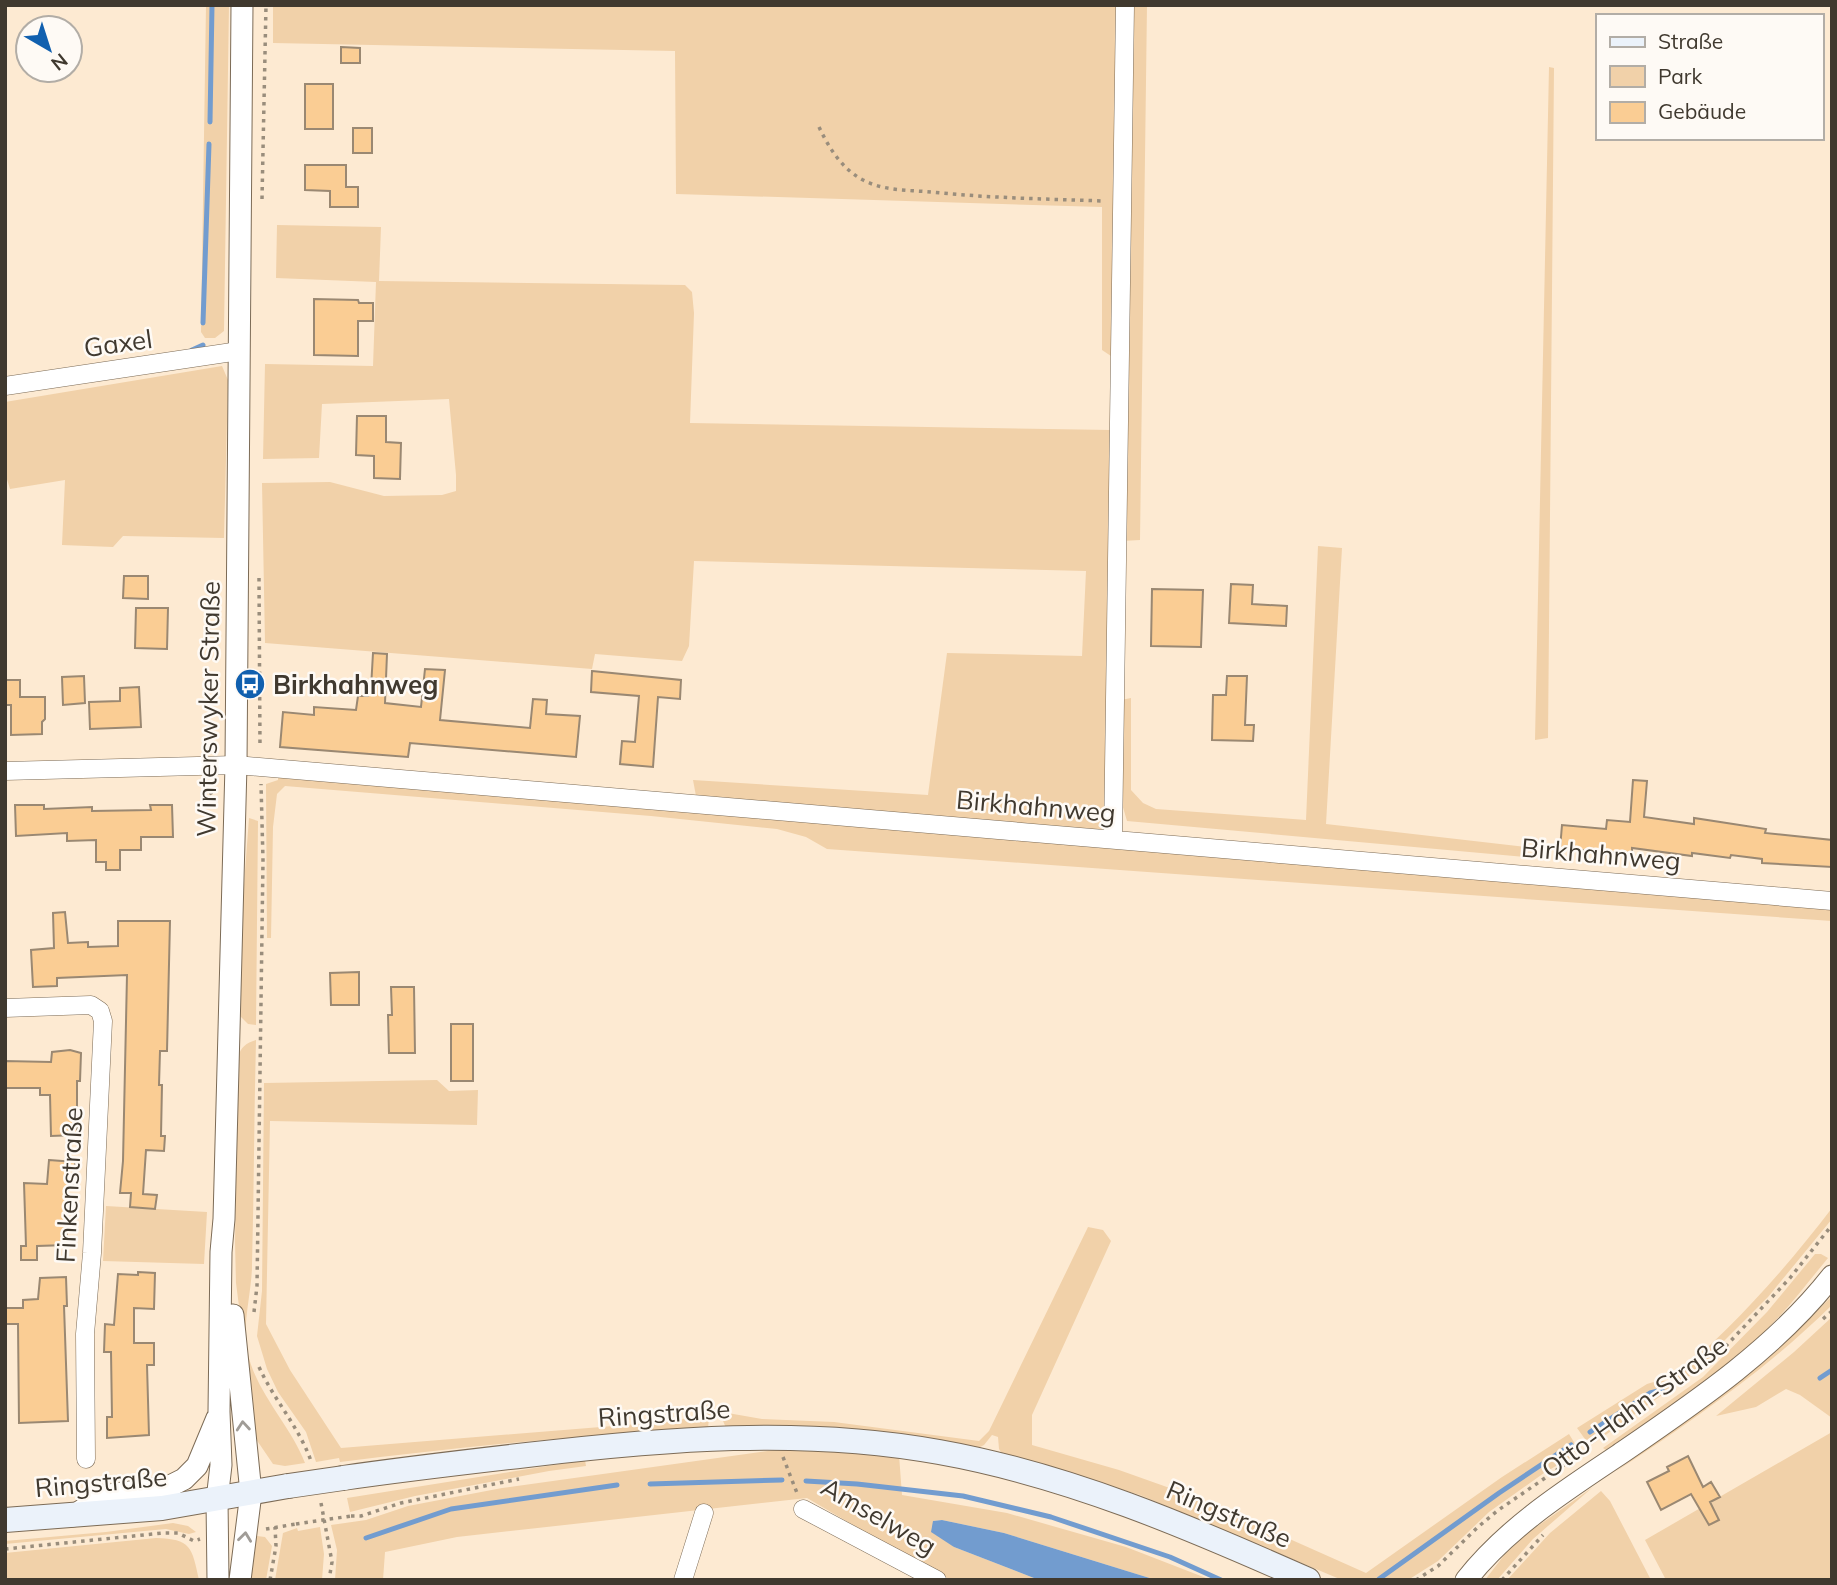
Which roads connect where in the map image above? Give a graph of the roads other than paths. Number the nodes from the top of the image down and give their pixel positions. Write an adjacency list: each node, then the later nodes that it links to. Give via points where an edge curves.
1 (242, 5): 3 (street, Winterswyker Straße)
2 (1125, 5): 7 (street)
3 (239, 351): 4 (street, Gaxel); 5 (street, Winterswyker Straße)
4 (5, 386)
5 (236, 765): 6 (street, Birkhahnweg); 7 (street, Birkhahnweg); 10 (street, Winterswyker Straße)
6 (5, 771)
7 (1113, 839): 8 (street, Birkhahnweg)
8 (1832, 901)
9 (5, 1008): 13 (street, Finkenstraße, via 91,1005 100,1011 103,1021 85,1334)
10 (224, 1219): 12 (street, Winterswyker Straße); 14 (street, one-way to 10, via 231,1299 231,1253)
11 (1832, 1276): 25 (street, Otto-Hahn-Straße, via 1790,1323 1735,1370 1504,1537)
12 (219, 1412): 15 (street, Winterswyker Straße); 18 (street, Winterswyker Straße, via 197,1466 184,1479 170,1486 103,1496)
13 (86, 1459)
14 (251, 1493): 15 (main road, Ringstraße); 21 (street, one-way to 14); 24 (main road, Ringstraße, bridge, via 623,1444 771,1437 883,1444 938,1451 1074,1486 1164,1517)
15 (217, 1500): 18 (main road, Ringstraße); 20 (street, Winterswyker Straße)
16 (803, 1509): 23 (street, Amselweg)
17 (704, 1513): 22 (street)
18 (73, 1516): 19 (main road, Ringstraße)
19 (5, 1520)
20 (218, 1580)
21 (240, 1580)
22 (683, 1580)
23 (937, 1580)
24 (1308, 1580)
25 (1466, 1580)

